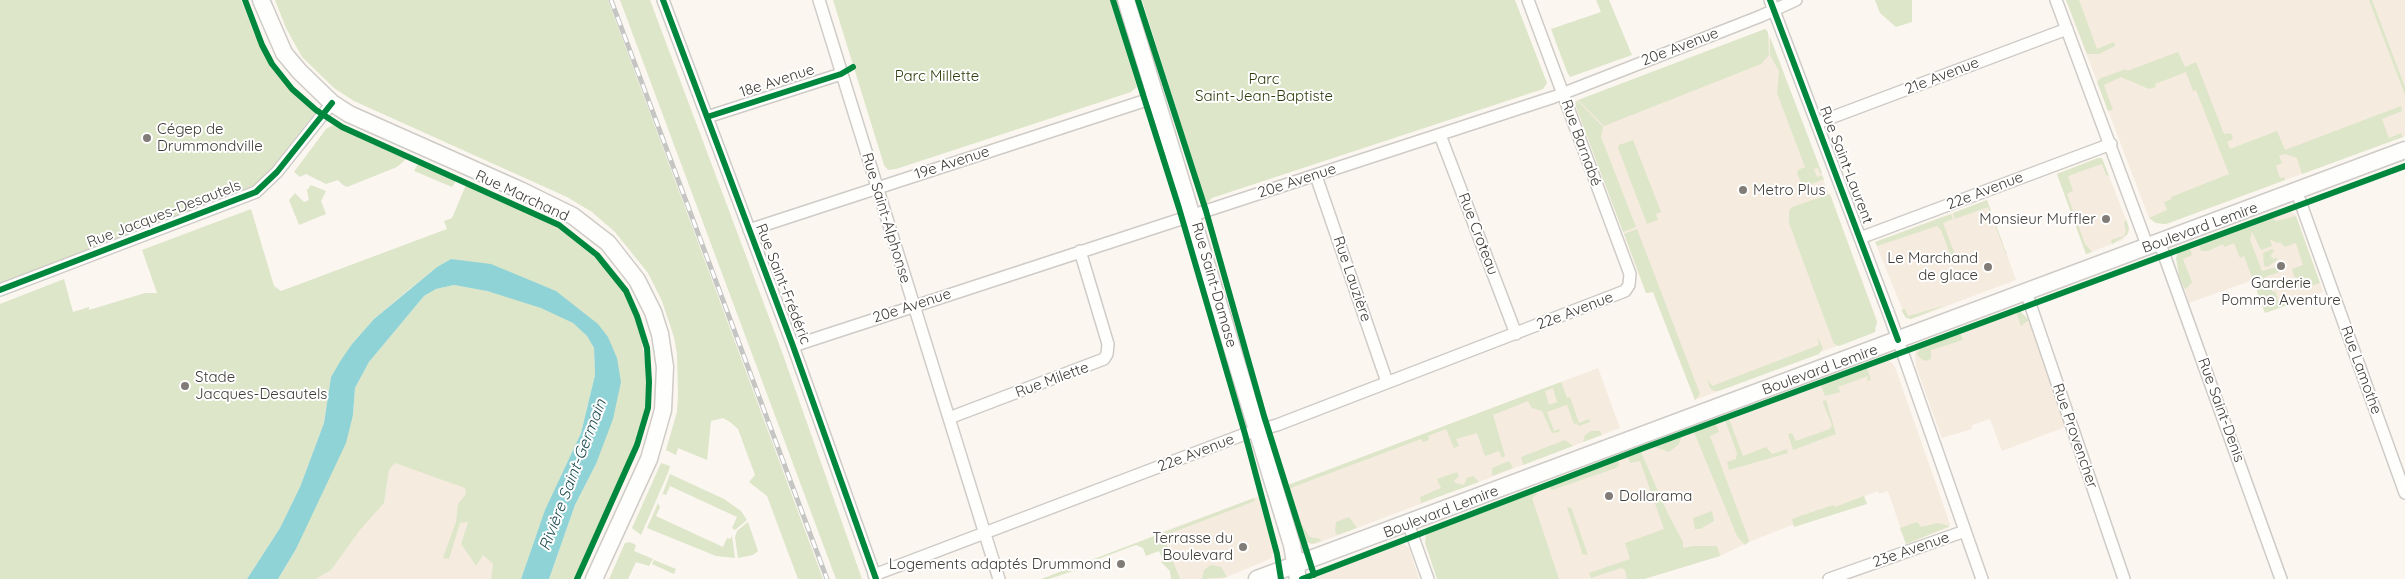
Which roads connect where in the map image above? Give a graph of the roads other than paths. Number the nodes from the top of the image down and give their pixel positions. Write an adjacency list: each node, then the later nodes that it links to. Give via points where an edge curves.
1 (261, 0): 13 (street, Rue Marchand, via 284,53)
2 (664, 0): 14 (street, Rue Saint-Frédéric)
3 (819, 0): 10 (street, Rue Saint-Alphonse)
4 (1126, 0): 12 (street, Rue Saint-Damase)
5 (1528, 0): 11 (street, Rue Barnabé)
6 (1796, 0): 8 (street, 20e Avenue)
7 (2056, 0): 9 (street, Rue Saint-Denis)
8 (1772, 5): 11 (street, 20e Avenue); 15 (street, Rue Saint-Laurent)
9 (2067, 28): 15 (street, 21e Avenue); 17 (street, Rue Saint-Denis)
10 (841, 74): 14 (street, 18e Avenue); 20 (street, Rue Saint-Alphonse)
11 (1562, 93): 16 (street, 20e Avenue); 27 (street, Rue Barnabé, via 1630,274)
12 (1156, 97): 20 (street, 19e Avenue); 22 (street, Rue Saint-Damase)
13 (332, 103): 28 (street, Rue Jacques-Desautels, via 277,172 256,192); 43 (street, Rue Marchand, via 349,114 573,216 613,248 641,286 655,318 663,351 663,410 649,459)
14 (707, 117): 23 (street, Rue Saint-Frédéric)
15 (1816, 123): 24 (street, Rue Saint-Laurent)
16 (1440, 135): 19 (street, 20e Avenue); 31 (street, Rue Croteau)
17 (2111, 144): 24 (street, 22e Avenue); 25 (street, Rue Saint-Denis)
18 (2405, 150): 21 (street, Boulevard Lemire)
19 (1316, 176): 22 (street, 20e Avenue); 34 (street, Rue Lauzière)
20 (877, 187): 23 (street, 19e Avenue); 30 (street, Rue Saint-Alphonse)
21 (2296, 190): 25 (street, Boulevard Lemire); 37 (street, Rue Lamothe)
22 (1193, 215): 26 (street, 20e Avenue); 36 (street, Rue Saint-Damase)
23 (749, 230): 33 (street, Rue Saint-Frédéric)
24 (1860, 238): 32 (street, Rue Saint-Laurent)
25 (2153, 243): 29 (street, Boulevard Lemire); 50 (street, Rue Saint-Denis)
26 (1080, 251): 30 (street, 20e Avenue); 35 (street, Rue Milette, via 1108,344 1105,357 1098,363)
27 (1629, 287): 31 (street, 22e Avenue, via 1619,295)
28 (0, 290)
29 (2026, 292): 32 (street, Boulevard Lemire); 49 (street, Rue Provencher)
30 (914, 306): 33 (street, 20e Avenue); 35 (street, Rue Saint-Alphonse)
31 (1516, 334): 34 (street, 22e Avenue)
32 (1898, 340): 38 (street, Boulevard Lemire); 39 (street, Rue Saint-Laurent)
33 (793, 346): 42 (street, Rue Saint-Frédéric)
34 (1387, 382): 36 (street, 22e Avenue)
35 (949, 418): 40 (street, Rue Saint-Alphonse)
36 (1257, 431): 40 (street, 22e Avenue); 41 (street, Rue Saint-Damase, via 1292,545)
37 (2405, 493)
38 (1408, 523): 41 (street, Boulevard Lemire); 46 (street)
39 (1965, 531): 47 (street, 23e Avenue); 48 (street, Rue Saint-Laurent)
40 (985, 533): 42 (street, 22e Avenue); 44 (street, Rue Saint-Alphonse)
41 (1296, 572): 45 (street, Boulevard Lemire)
42 (875, 577)
43 (594, 579)
44 (999, 579)
45 (1257, 579)
46 (1428, 579)
47 (1829, 579)
48 (1982, 579)
49 (2124, 579)
50 (2281, 579)

